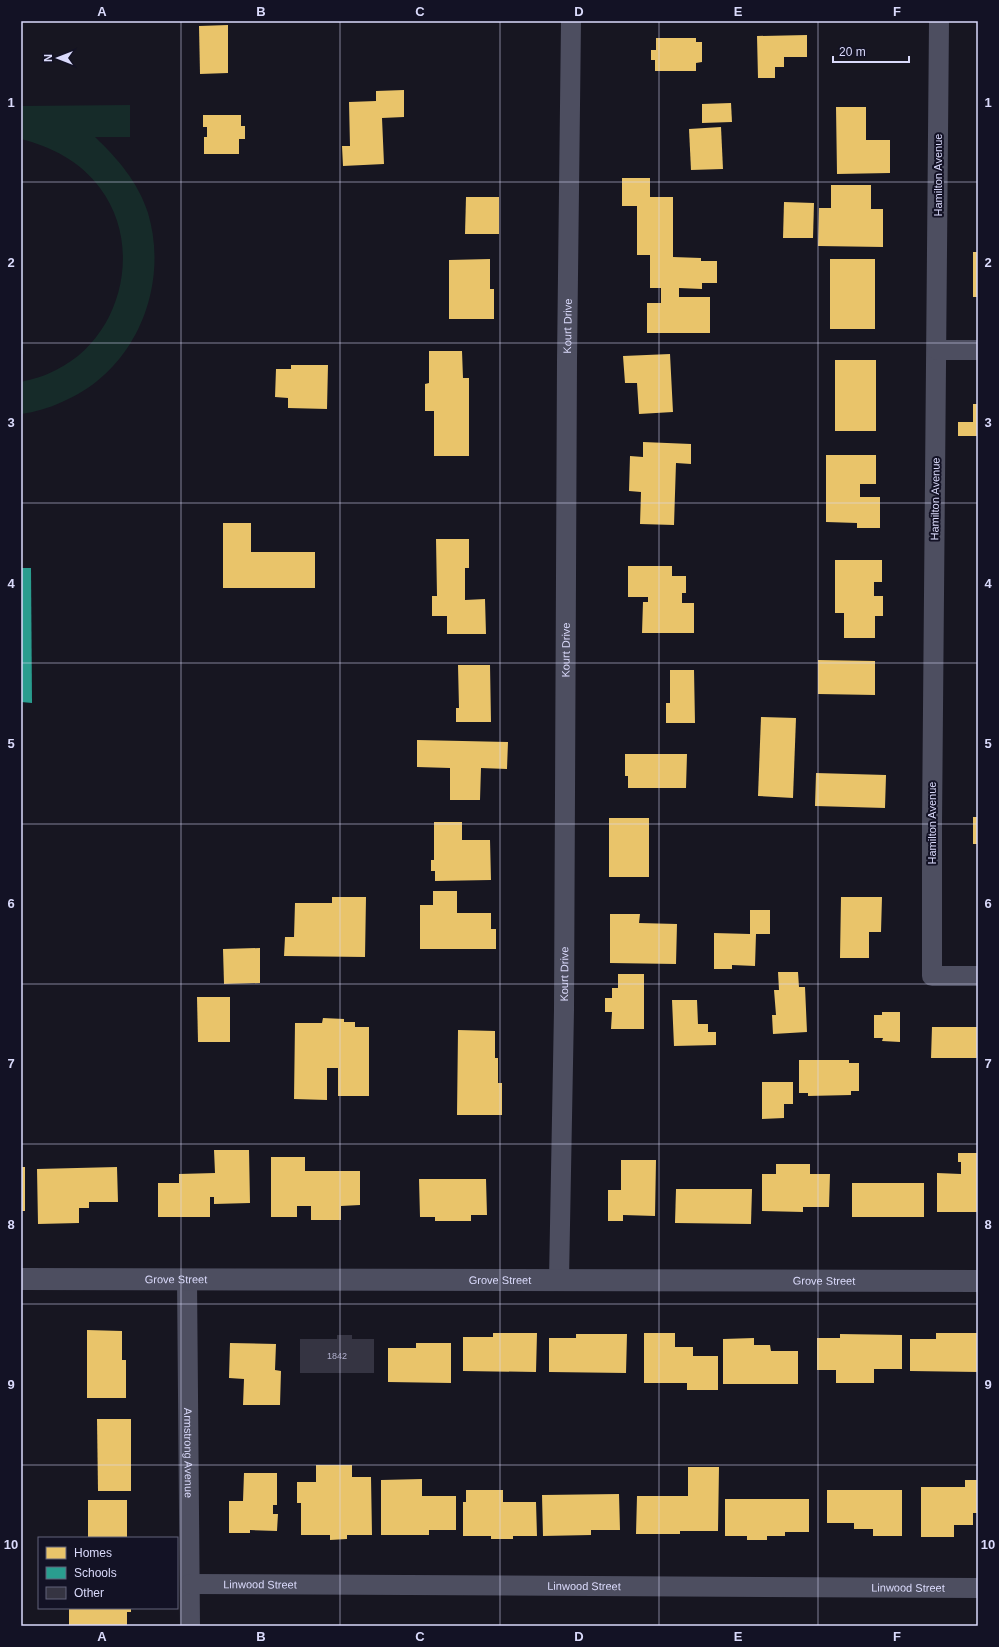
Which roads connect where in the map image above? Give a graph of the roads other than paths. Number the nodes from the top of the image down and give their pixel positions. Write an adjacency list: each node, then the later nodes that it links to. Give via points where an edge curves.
1 (570, 21): 8 (street, Kourt Drive, via 564,1010)
2 (939, 21): 3 (street, Hamilton Avenue)
3 (937, 350): 4 (street); 5 (street, Hamilton Avenue, via 932,976)
4 (978, 350)
5 (978, 976)
6 (21, 1279): 7 (street, Grove Street)
7 (187, 1279): 8 (street, Grove Street); 10 (street, Armstrong Avenue)
8 (559, 1280): 9 (street, Grove Street)
9 (978, 1281)
10 (190, 1584): 11 (street, Linwood Street); 12 (street, Armstrong Avenue)
11 (978, 1588)
12 (190, 1626)

